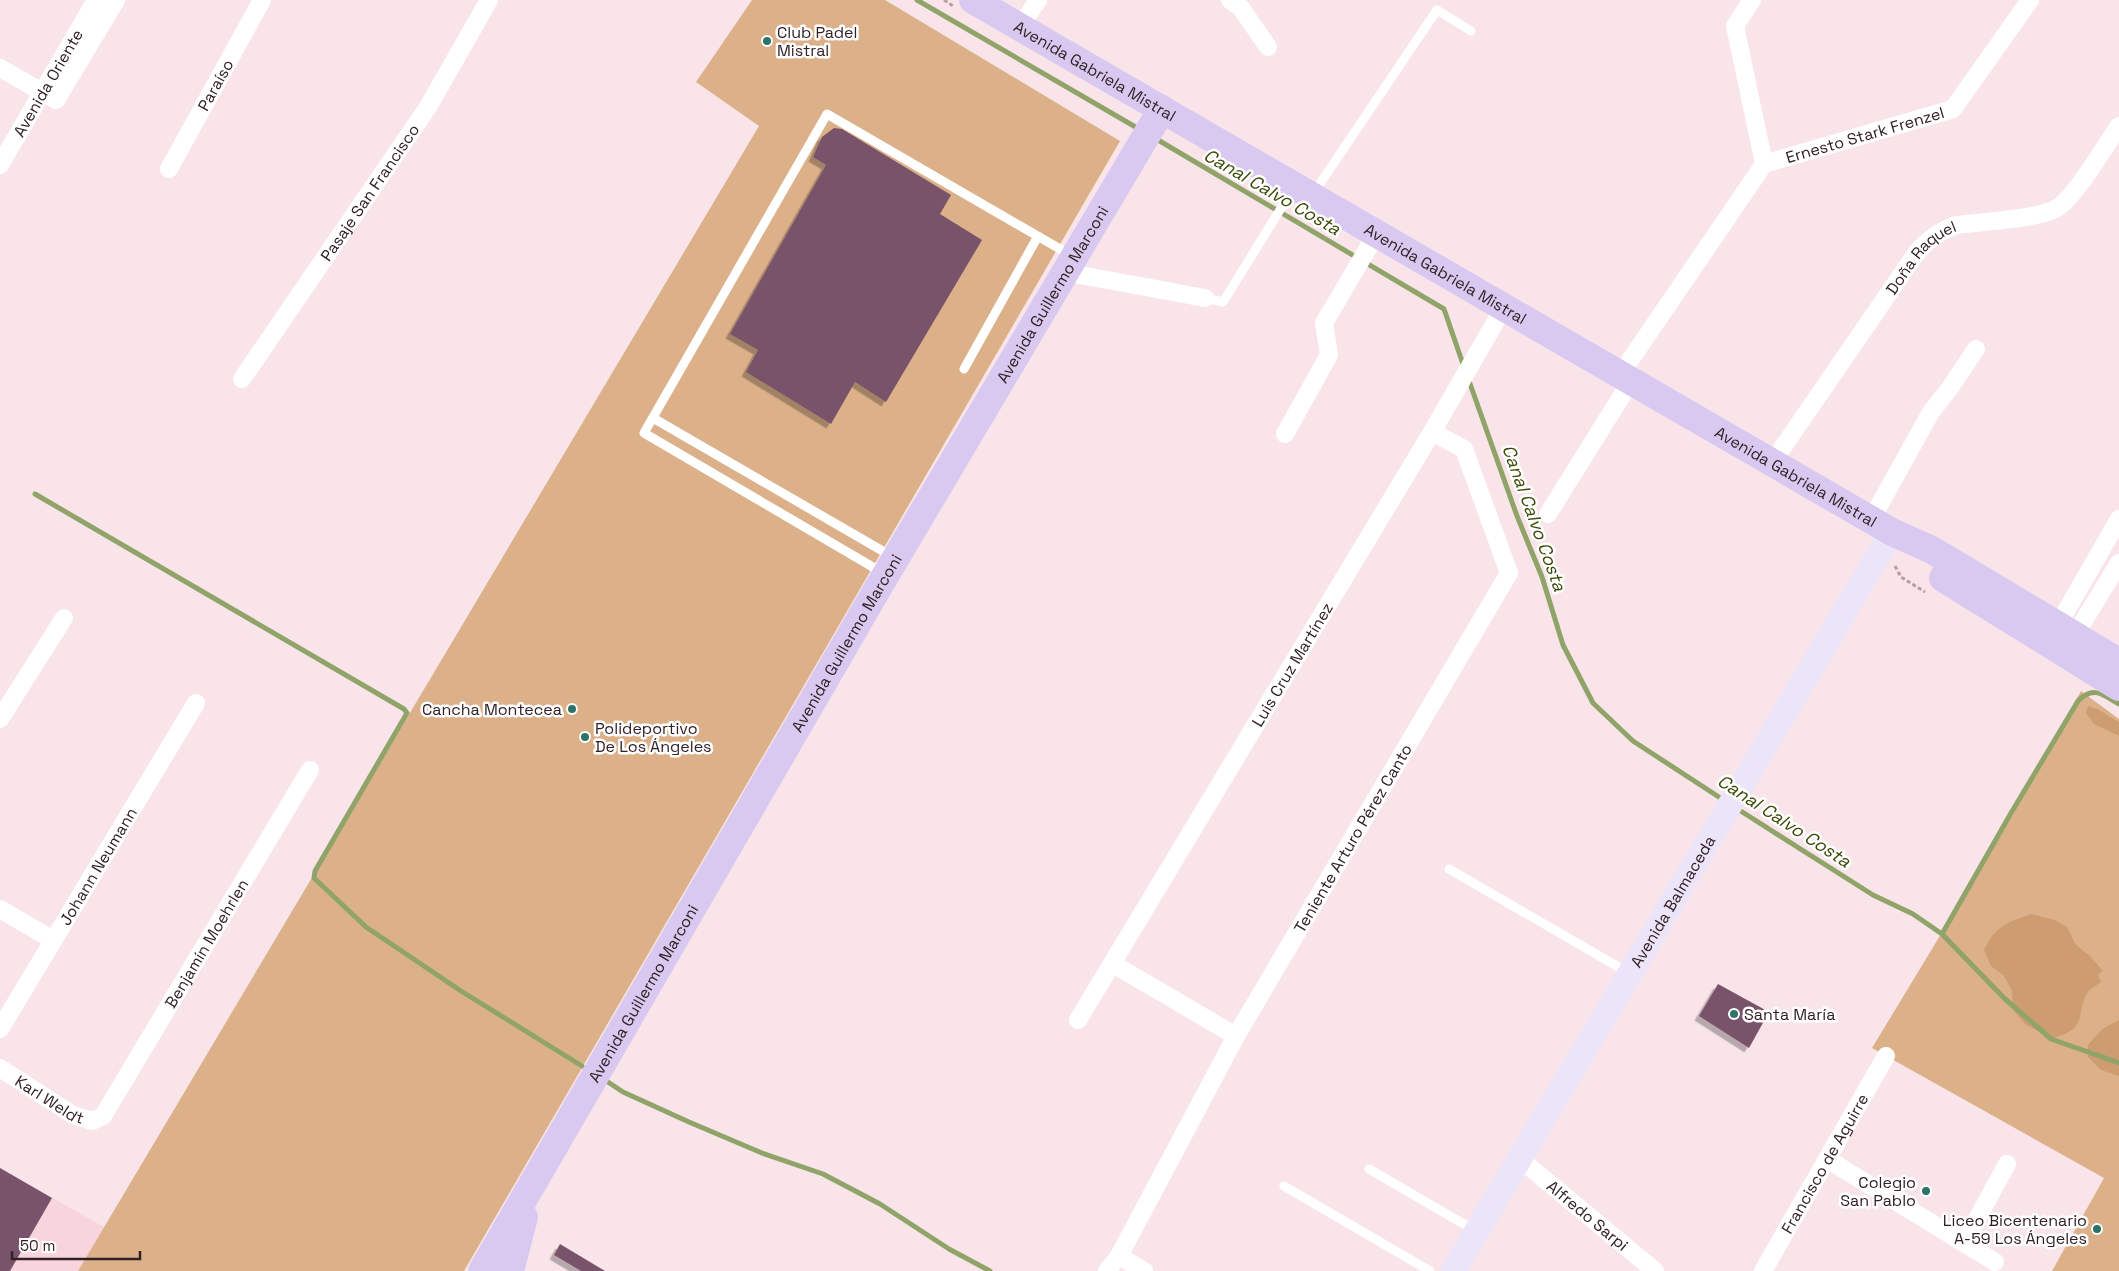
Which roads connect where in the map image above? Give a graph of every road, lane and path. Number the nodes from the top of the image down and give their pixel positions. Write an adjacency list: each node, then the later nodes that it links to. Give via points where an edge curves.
1 (96, 0): 14 (street, Avenida Oriente)
2 (116, 0): 14 (street, Avenida Oriente)
3 (262, 0): 19 (street, Paraíso)
4 (489, 0): 29 (street, Pasaje San Francisco, via 428,107)
5 (1038, 0): 10 (street)
6 (1752, 0): 17 (street, Ernesto Stark Frenzel, via 1735,26)
7 (2030, 0): 17 (street, Ernesto Stark Frenzel, via 1953,109)
8 (985, 3): 10 (main road, Avenida Gabriela Mistral)
9 (1239, 3): 12 (street)
10 (1020, 27): 15 (main road, Avenida Gabriela Mistral)
11 (1471, 31): 20 (lane, via 1437,10)
12 (1268, 47)
13 (0, 68): 14 (street)
14 (49, 96): 18 (street, Avenida Oriente)
15 (1152, 124): 20 (main road, Avenida Gabriela Mistral); 23 (main road, Avenida Guillermo Marconi)
16 (2119, 126): 33 (street, Doña Raquel, via 2070,196 2057,208 2043,214 1956,225 1925,242)
17 (1764, 164): 28 (street, Ernesto Stark Frenzel)
18 (0, 165)
19 (169, 168)
20 (1298, 194): 22 (main road, Avenida Gabriela Mistral); 24 (lane, via 1271,225 1223,302)
21 (1038, 236): 23 (lane); 27 (lane); 30 (lane, via 827,114)
22 (1372, 242): 25 (main road, Avenida Gabriela Mistral); 32 (street, via 1324,323 1329,355)
23 (1068, 265): 24 (street); 38 (main road, Avenida Guillermo Marconi)
24 (1205, 298)
25 (1504, 307): 28 (main road, Avenida Gabriela Mistral); 31 (street, Luis Cruz Martínez)
26 (1976, 349): 36 (street, via 1931,412)
27 (964, 369)
28 (1625, 378): 33 (main road, Avenida Gabriela Mistral); 34 (street)
29 (242, 379)
30 (653, 418): 38 (lane); 38 (lane, via 644,433)
31 (1432, 432): 49 (street, Luis Cruz Martínez); 53 (street, Teniente Arturo Pérez Canto, via 1464,449 1510,573)
32 (1286, 434)
33 (1772, 463): 36 (main road, Avenida Gabriela Mistral)
34 (1548, 514)
35 (2119, 519): 40 (street)
36 (1882, 526): 40 (main road, Avenida Gabriela Mistral, via 1932,550); 42 (main road, Avenida Gabriela Mistral, via 1925,567); 50 (main road, Avenida Balmaceda)
37 (2119, 563): 40 (street)
38 (890, 566): 61 (main road, Avenida Guillermo Marconi)
39 (64, 618): 44 (street)
40 (2066, 630): 41 (main road, Avenida Gabriela Mistral)
41 (2119, 662)
42 (2119, 687)
43 (196, 704): 48 (street, Johann Neumann)
44 (0, 719)
45 (310, 770): 56 (street, Benjamín Moehrlen)
46 (1449, 869): 50 (lane)
47 (0, 909): 48 (street)
48 (53, 940): 52 (street, Johann Neumann)
49 (1112, 964): 51 (street, Luis Cruz Martínez); 53 (street)
50 (1629, 974): 57 (main road, Avenida Balmaceda)
51 (1078, 1020)
52 (0, 1029)
53 (1236, 1036): 65 (street, Teniente Arturo Pérez Canto)
54 (1886, 1056): 58 (street, Francisco de Aguirre)
55 (0, 1068): 56 (street, Karl Weldt, via 73,1115 92,1121)
56 (103, 1116)
57 (1520, 1159): 63 (main road, Avenida Balmaceda); 73 (street, Alfredo Sarpi)
58 (1827, 1159): 64 (street); 74 (street, Francisco de Aguirre)
59 (2007, 1164): 64 (street)
60 (1369, 1169): 63 (lane)
61 (534, 1180): 67 (main road, Avenida Guillermo Marconi); 68 (main road, Avenida Guillermo Marconi)
62 (1284, 1186): 71 (lane)
63 (1477, 1232): 72 (main road, Avenida Balmaceda)
64 (1964, 1243): 66 (street)
65 (1118, 1256): 69 (street, Teniente Arturo Pérez Canto); 70 (street)
66 (1995, 1262)
67 (482, 1271)
68 (510, 1271)
69 (1107, 1271)
70 (1144, 1271)
71 (1430, 1271)
72 (1453, 1271)
73 (1655, 1271)
74 (1763, 1271)

